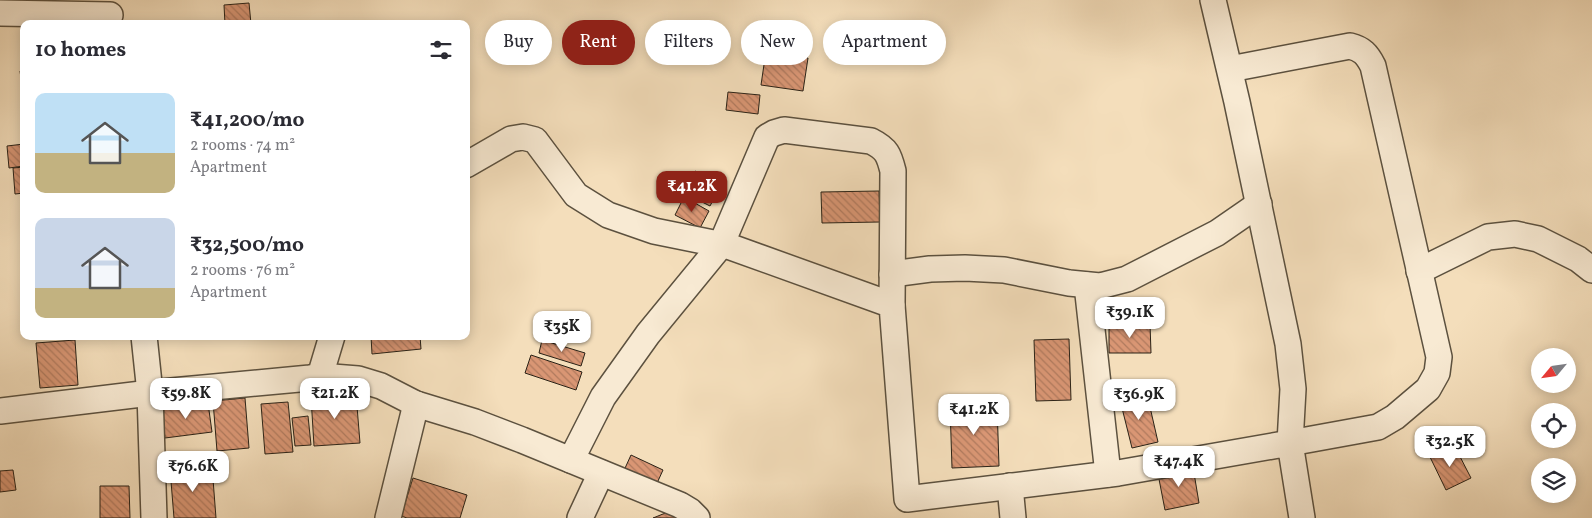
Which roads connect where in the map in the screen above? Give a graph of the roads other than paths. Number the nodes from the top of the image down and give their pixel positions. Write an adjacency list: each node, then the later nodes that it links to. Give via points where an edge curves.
1 (1213, 0): 4 (street)
2 (0, 13): 3 (street)
3 (110, 13)
4 (1230, 69): 6 (street); 9 (street, via 1350,46 1365,53 1372,66)
5 (470, 163): 7 (street, via 511,139 535,140 576,195 608,215 654,231)
6 (1259, 204): 11 (street, via 1217,233 1127,279 1100,286); 19 (street, via 1288,344 1293,389)
7 (721, 245): 10 (street, via 767,137 784,130 872,141 883,147 893,171); 12 (street); 20 (street, via 648,334 603,397)
8 (1592, 270): 9 (street, via 1578,259 1538,239 1515,234 1488,237)
9 (1419, 271): 19 (street, via 1439,357 1437,373 1428,389 1378,427)
10 (892, 274): 11 (street, via 965,268 1004,270); 12 (street)
11 (1087, 285): 22 (street)
12 (892, 305): 24 (street)
13 (144, 340): 16 (street)
14 (331, 340): 15 (street)
15 (320, 376): 16 (street); 17 (street, via 358,378)
16 (150, 394): 18 (street); 25 (street)
17 (416, 404): 20 (street, via 475,422); 26 (street)
18 (0, 411)
19 (1290, 444): 22 (street); 30 (street)
20 (571, 460): 21 (street)
21 (601, 473): 27 (street); 28 (street, via 680,505)
22 (1108, 474): 23 (street)
23 (1010, 486): 24 (street); 29 (street)
24 (906, 509)
25 (154, 518)
26 (388, 518)
27 (580, 518)
28 (697, 518)
29 (1013, 518)
30 (1302, 518)

